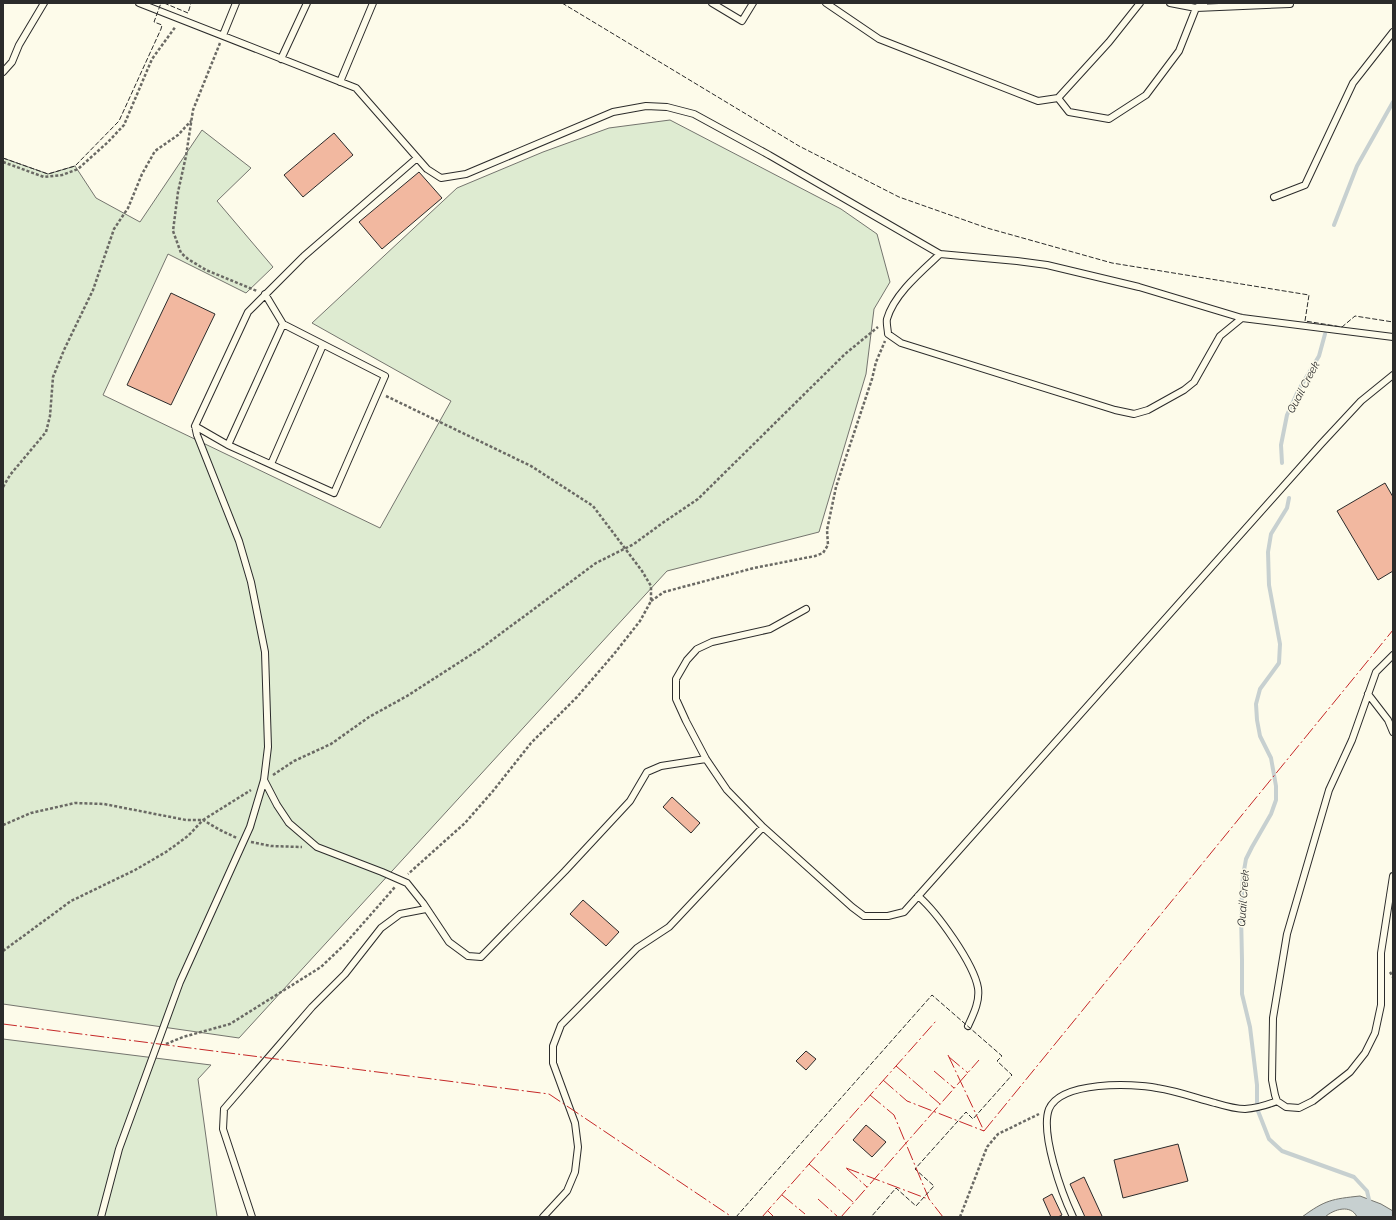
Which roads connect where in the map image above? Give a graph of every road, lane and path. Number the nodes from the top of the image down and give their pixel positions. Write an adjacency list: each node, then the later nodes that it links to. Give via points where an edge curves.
1 (44, 3): 18 (lane, via 12,62)
2 (139, 3): 14 (lane)
3 (236, 3): 16 (lane)
4 (307, 3): 17 (lane)
5 (373, 3): 19 (lane)
6 (712, 3): 7 (lane, via 742,21)
7 (753, 3)
8 (826, 3): 20 (lane, via 879,39 1038,100)
9 (1140, 3): 20 (lane, via 1109,42)
10 (1170, 3): 13 (lane)
11 (1204, 3): 13 (lane)
12 (1290, 4): 13 (lane)
13 (1194, 6): 20 (lane, via 1179,51 1146,95 1110,119 1069,112)
14 (181, 19): 16 (lane); 23 (path, via 152,59 124,125 78,169 62,175 44,177)
15 (1393, 32): 24 (lane, via 1352,83 1305,185)
16 (223, 36): 17 (lane); 21 (path, via 193,110)
17 (281, 59): 19 (lane)
18 (3, 72)
19 (340, 82): 22 (lane, via 356,88)
20 (1058, 98)
21 (191, 121): 26 (path, via 173,231 181,253 206,270); 38 (path, via 178,135 155,152 142,174 128,208 114,229 93,290 53,378 46,432)
22 (417, 158): 25 (lane, via 427,169 441,178 466,174 613,112 646,106 667,107 694,114); 26 (lane, via 304,256)
23 (3, 162)
24 (1274, 197)
25 (940, 254): 27 (lane, via 1047,265 1139,287); 28 (lane, via 916,276 897,299)
26 (265, 294): 29 (lane); 35 (lane, via 248,312)
27 (1242, 318): 30 (lane, via 1220,336 1194,382 1148,410 1134,414 902,343); 31 (lane)
28 (887, 320): 30 (lane); 39 (path, via 844,354 698,499)
29 (283, 324): 32 (lane); 36 (lane)
30 (888, 334): 40 (path, via 876,362 836,487 827,530 828,545 823,553 671,590)
31 (1393, 337)
32 (323, 345): 34 (lane, via 385,376); 37 (lane)
33 (1393, 375): 54 (lane, via 1361,401 1321,444)
34 (378, 392): 37 (lane, via 334,493); 39 (path, via 531,466 593,506)
35 (195, 426): 36 (lane); 46 (lane, via 252,582 261,628 265,652 268,746)
36 (228, 445): 37 (lane)
37 (271, 464)
38 (3, 487)
39 (625, 548): 40 (path, via 651,586); 46 (path, via 596,563 480,649 407,696 369,717 331,744 294,761)
40 (651, 601): 53 (path, via 640,621 614,654 577,697 531,743 493,792 464,823)
41 (806, 609): 45 (lane, via 770,629 712,642 697,649 687,660 676,679 676,699)
42 (1393, 655): 43 (lane, via 1376,672)
43 (1368, 694): 44 (lane, via 1388,720); 59 (lane, via 1352,740 1329,790 1287,934 1273,1018 1272,1080)
44 (1393, 732)
45 (706, 759): 49 (lane, via 727,790); 55 (lane, via 661,766 647,772 630,801 481,957 468,956 448,942)
46 (264, 780): 47 (path, via 246,795); 50 (lane); 51 (lane, via 289,823)
47 (203, 820): 48 (path, via 186,820 104,804 75,803 31,812); 50 (path); 56 (path, via 188,836 166,852 71,901)
48 (3, 825)
49 (763, 827): 54 (lane, via 864,916 888,916 904,912); 63 (lane, via 669,927 636,948 561,1025 552,1046 553,1063 575,1123 578,1148 575,1172 567,1191)
50 (244, 841): 51 (path, via 271,846); 58 (lane, via 180,982)
51 (318, 847): 53 (lane)
52 (1393, 876): 59 (lane, via 1381,953 1381,1005 1375,1033 1366,1053 1350,1072 1313,1101 1299,1108 1286,1107)
53 (401, 880): 55 (lane, via 407,883); 58 (path, via 344,946 321,967 230,1024 183,1037)
54 (918, 896): 57 (lane, via 928,904 974,973 978,989 976,1008)
55 (426, 909): 62 (lane, via 400,914 381,928 345,974 312,1007 224,1109 223,1129)
56 (3, 951)
57 (968, 1026)
58 (157, 1048): 61 (lane, via 119,1149)
59 (1277, 1101): 60 (lane, via 1267,1106 1244,1109 1158,1088 1138,1085 1092,1086 1073,1091 1058,1099)
60 (1049, 1109): 64 (path, via 998,1134 987,1147); 65 (lane, via 1047,1130 1055,1170)
61 (101, 1217)
62 (252, 1217)
63 (543, 1217)
64 (960, 1217)
65 (1073, 1217)

